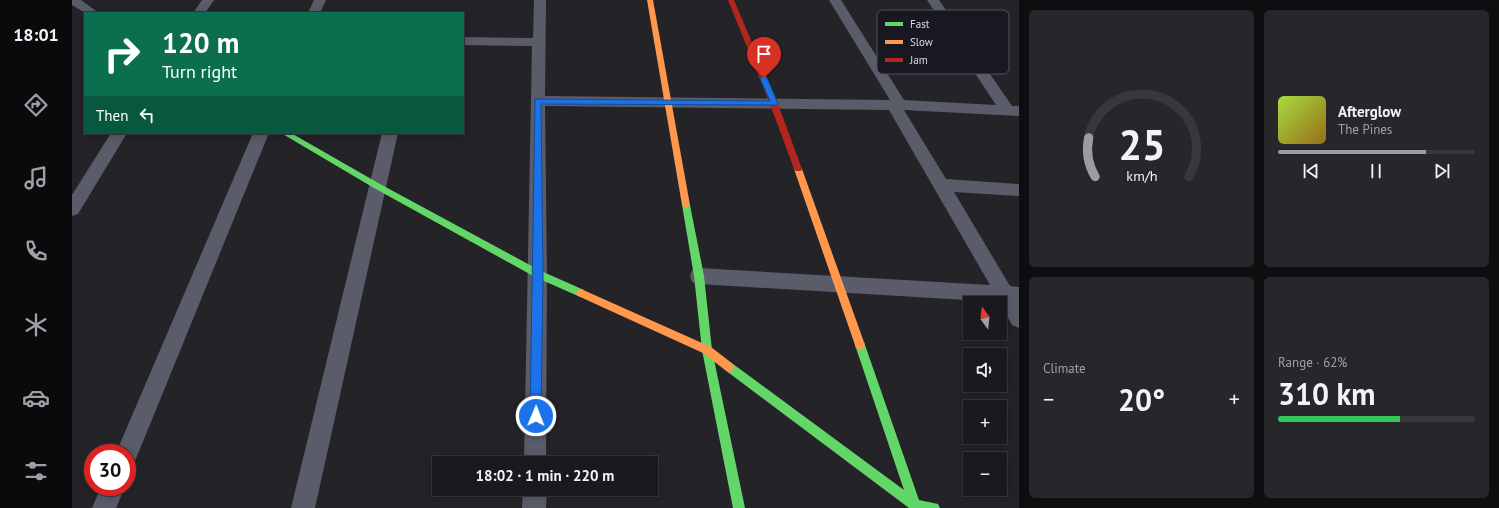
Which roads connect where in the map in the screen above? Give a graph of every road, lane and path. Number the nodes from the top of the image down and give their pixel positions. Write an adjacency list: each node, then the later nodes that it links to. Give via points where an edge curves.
1 (72, 0): 10 (street)
2 (208, 0): 11 (street)
3 (320, 0): 12 (street)
4 (540, 0): 14 (street)
5 (650, 0): 19 (street)
6 (731, 0): 20 (street)
7 (835, 0): 15 (street)
8 (933, 0): 9 (street)
9 (940, 10)
10 (91, 12)
11 (200, 12)
12 (314, 12)
13 (464, 41): 14 (street)
14 (540, 42): 18 (street)
15 (877, 71)
16 (879, 74): 21 (street)
17 (987, 74): 22 (street)
18 (538, 101): 19 (street); 31 (street)
19 (667, 103): 20 (street); 32 (street)
20 (774, 104): 21 (street); 33 (street)
21 (897, 105): 22 (street); 27 (street)
22 (1014, 111)
23 (118, 134): 30 (street)
24 (261, 134): 37 (street)
25 (287, 134): 28 (street)
26 (390, 134): 28 (street)
27 (940, 185): 29 (street); 34 (street)
28 (377, 186): 31 (street); 43 (street)
29 (1019, 190)
30 (72, 209)
31 (538, 274): 36 (street); 38 (street)
32 (699, 276): 33 (street); 36 (street)
33 (840, 285): 34 (street); 41 (street)
34 (1012, 294): 35 (street)
35 (1019, 319)
36 (707, 350): 41 (street); 45 (street)
37 (131, 444)
38 (535, 456)
39 (109, 496): 42 (street)
40 (535, 496): 44 (street)
41 (915, 506): 46 (street)
42 (104, 508)
43 (303, 508)
44 (534, 508)
45 (739, 508)
46 (934, 508)

